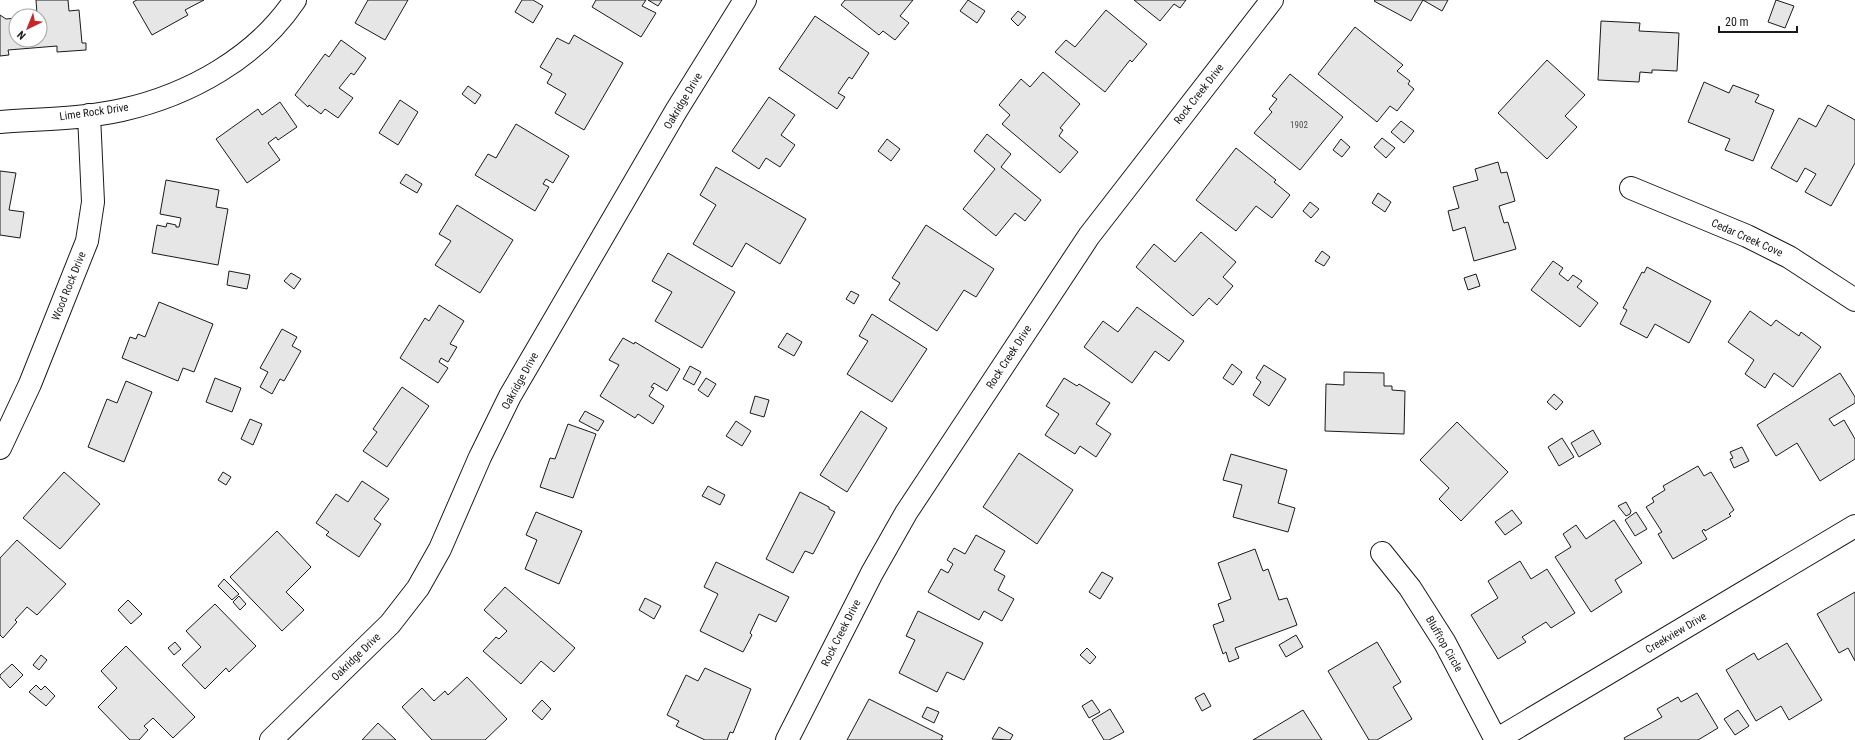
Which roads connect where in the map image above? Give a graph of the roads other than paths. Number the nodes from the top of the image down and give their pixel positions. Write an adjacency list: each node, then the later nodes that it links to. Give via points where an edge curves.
1 (296, 0): 4 (street, Lime Rock Drive, via 258,43 203,81 162,99)
2 (745, 0): 11 (street, Oakridge Drive, via 676,111 510,396 440,549 418,588 390,624)
3 (1272, 0): 12 (street, Rock Creek Drive, via 1089,236 915,500 872,573)
4 (89, 115): 5 (street, Lime Rock Drive); 8 (street, Wood Rock Drive, via 93,202 87,241 30,384)
5 (0, 122)
6 (1631, 188): 7 (street, Cedar Creek Cove, via 1747,236 1789,257)
7 (1855, 300)
8 (0, 448)
9 (1855, 526): 13 (street, Creekview Drive)
10 (1382, 553): 13 (street, Blufftop Circle, via 1410,588 1445,643)
11 (271, 740)
12 (787, 740)
13 (1496, 740)

